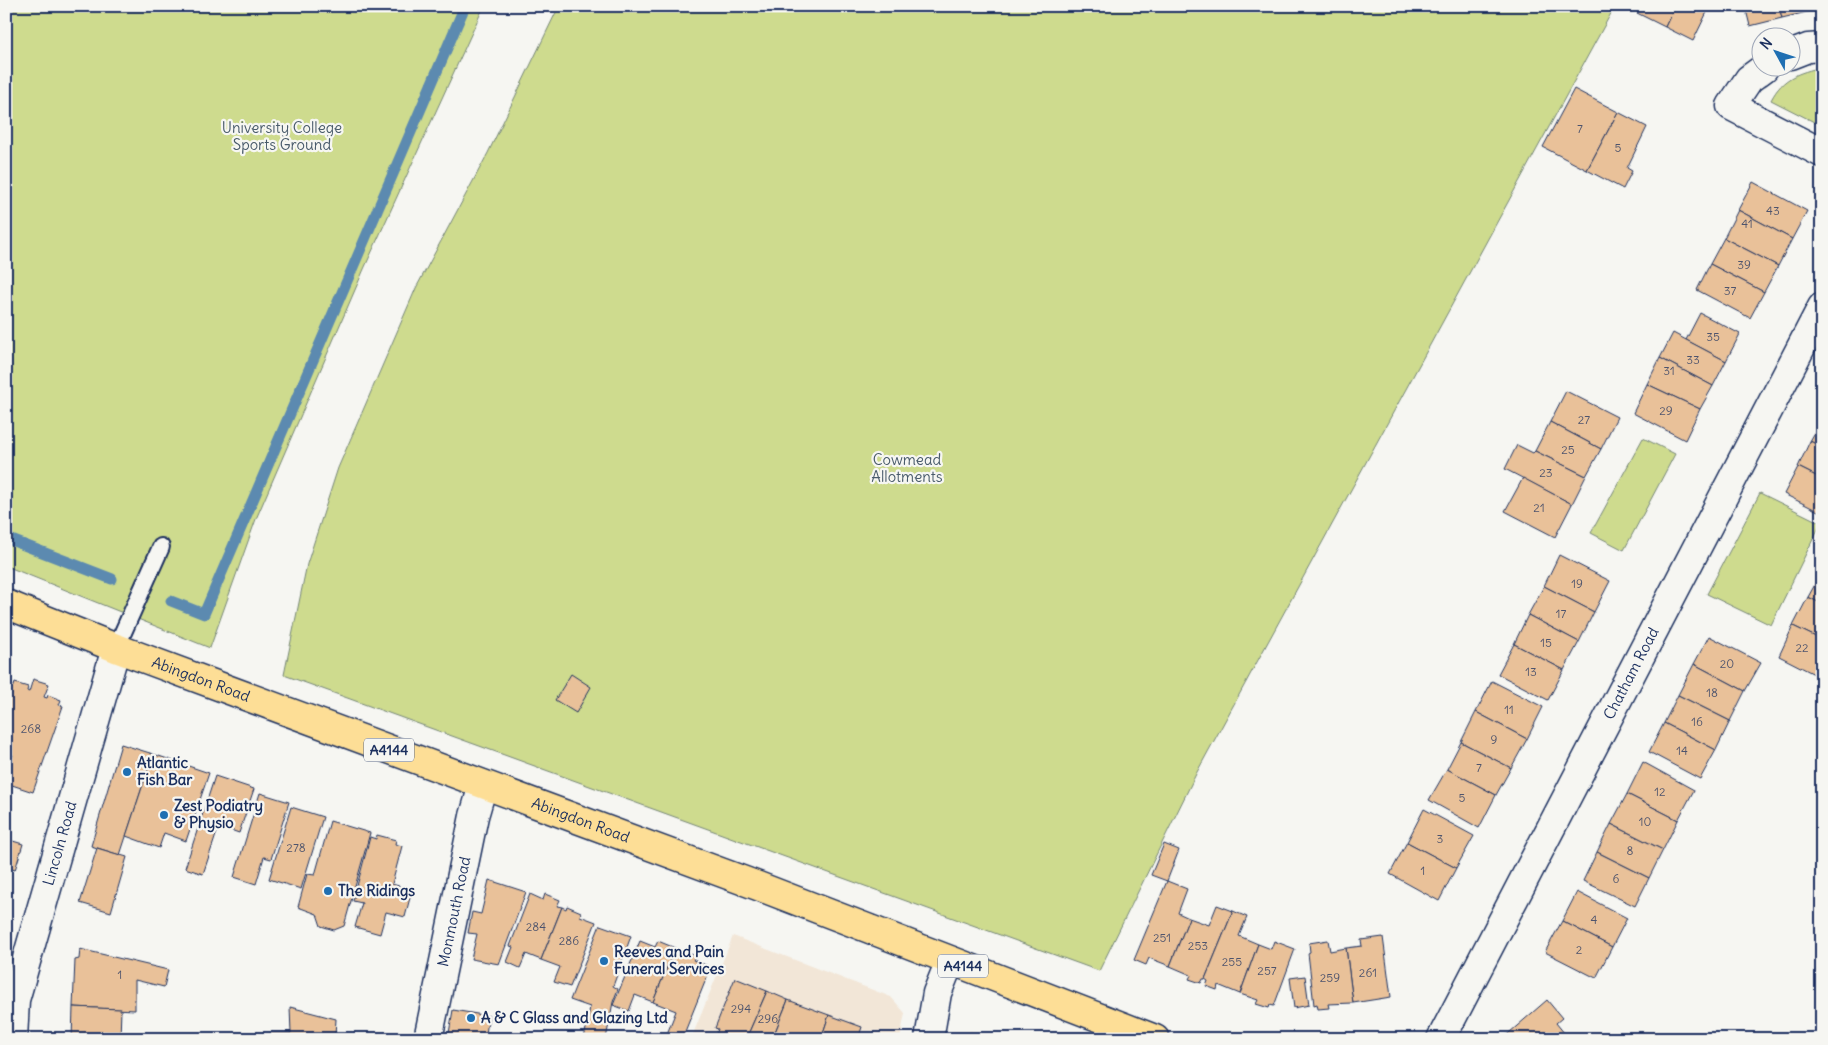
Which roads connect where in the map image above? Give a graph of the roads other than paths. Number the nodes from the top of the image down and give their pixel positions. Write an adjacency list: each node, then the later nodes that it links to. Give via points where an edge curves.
1 (1822, 47): 2 (street)
2 (1800, 51)
3 (1750, 78): 4 (street, via 1731,106)
4 (1822, 153)
5 (1822, 307): 15 (street, Chatham Road)
6 (161, 547): 8 (lane)
7 (6, 604): 8 (main road, Abingdon Road / A4144)
8 (116, 648): 9 (main road, Abingdon Road / A4144); 11 (street, Lincoln Road, via 15,1000)
9 (483, 785): 10 (main road, Abingdon Road / A4144); 12 (street, Monmouth Road)
10 (950, 961): 13 (street, via 937,993); 14 (main road, Abingdon Road / A4144)
11 (13, 1039)
12 (428, 1039)
13 (929, 1039)
14 (1155, 1039)
15 (1441, 1039)

